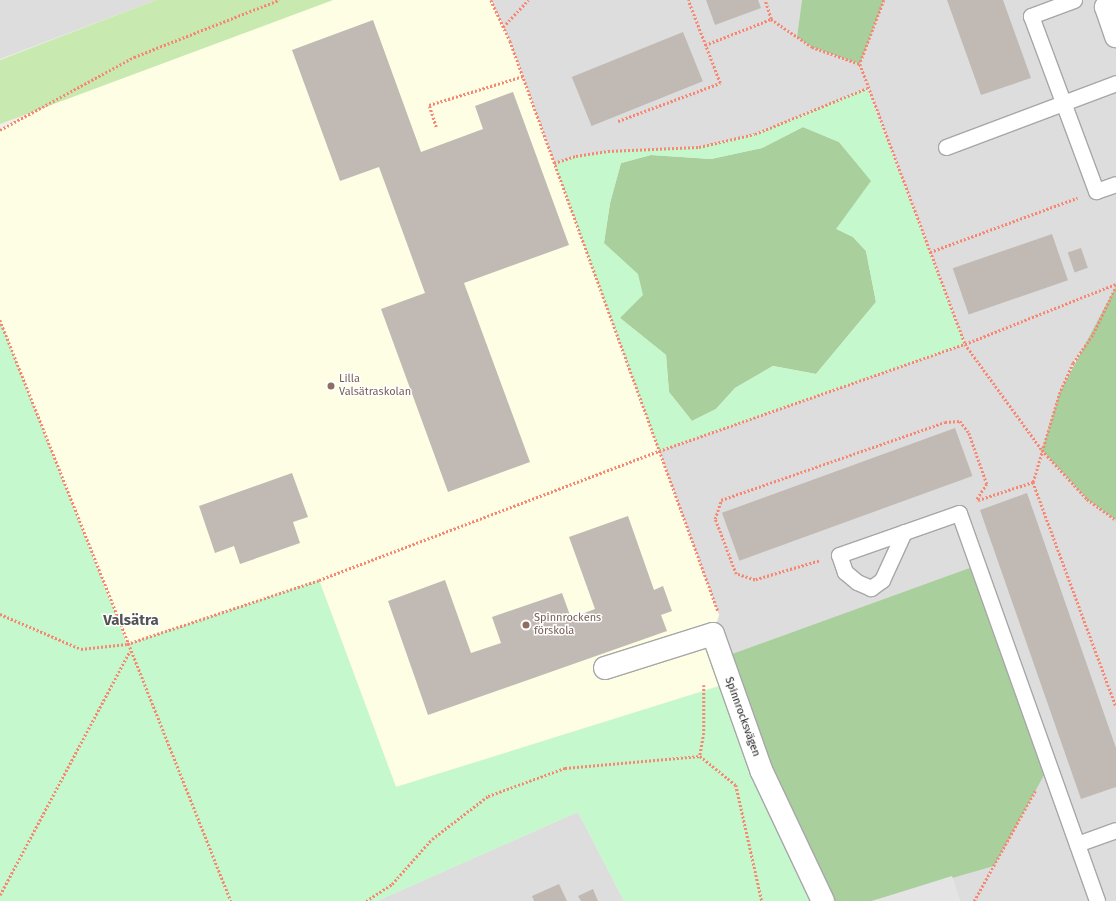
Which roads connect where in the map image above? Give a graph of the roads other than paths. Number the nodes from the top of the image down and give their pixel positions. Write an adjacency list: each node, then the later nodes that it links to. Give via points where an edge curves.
1 (1074, 0): 5 (lane, via 1031,16)
2 (1106, 3): 3 (street)
3 (1116, 36)
4 (1116, 83): 5 (lane)
5 (1064, 103): 6 (lane); 7 (lane, via 1096,191)
6 (946, 147)
7 (1116, 184)
8 (904, 532): 8 (lane, via 839,556 845,572 856,582 871,588 882,580); 11 (lane, via 959,513)
9 (605, 668): 12 (street, Spinnrocksvägen, via 713,634 762,772)
10 (1116, 830): 11 (lane)
11 (1077, 844): 13 (lane)
12 (823, 901)
13 (1097, 901)

